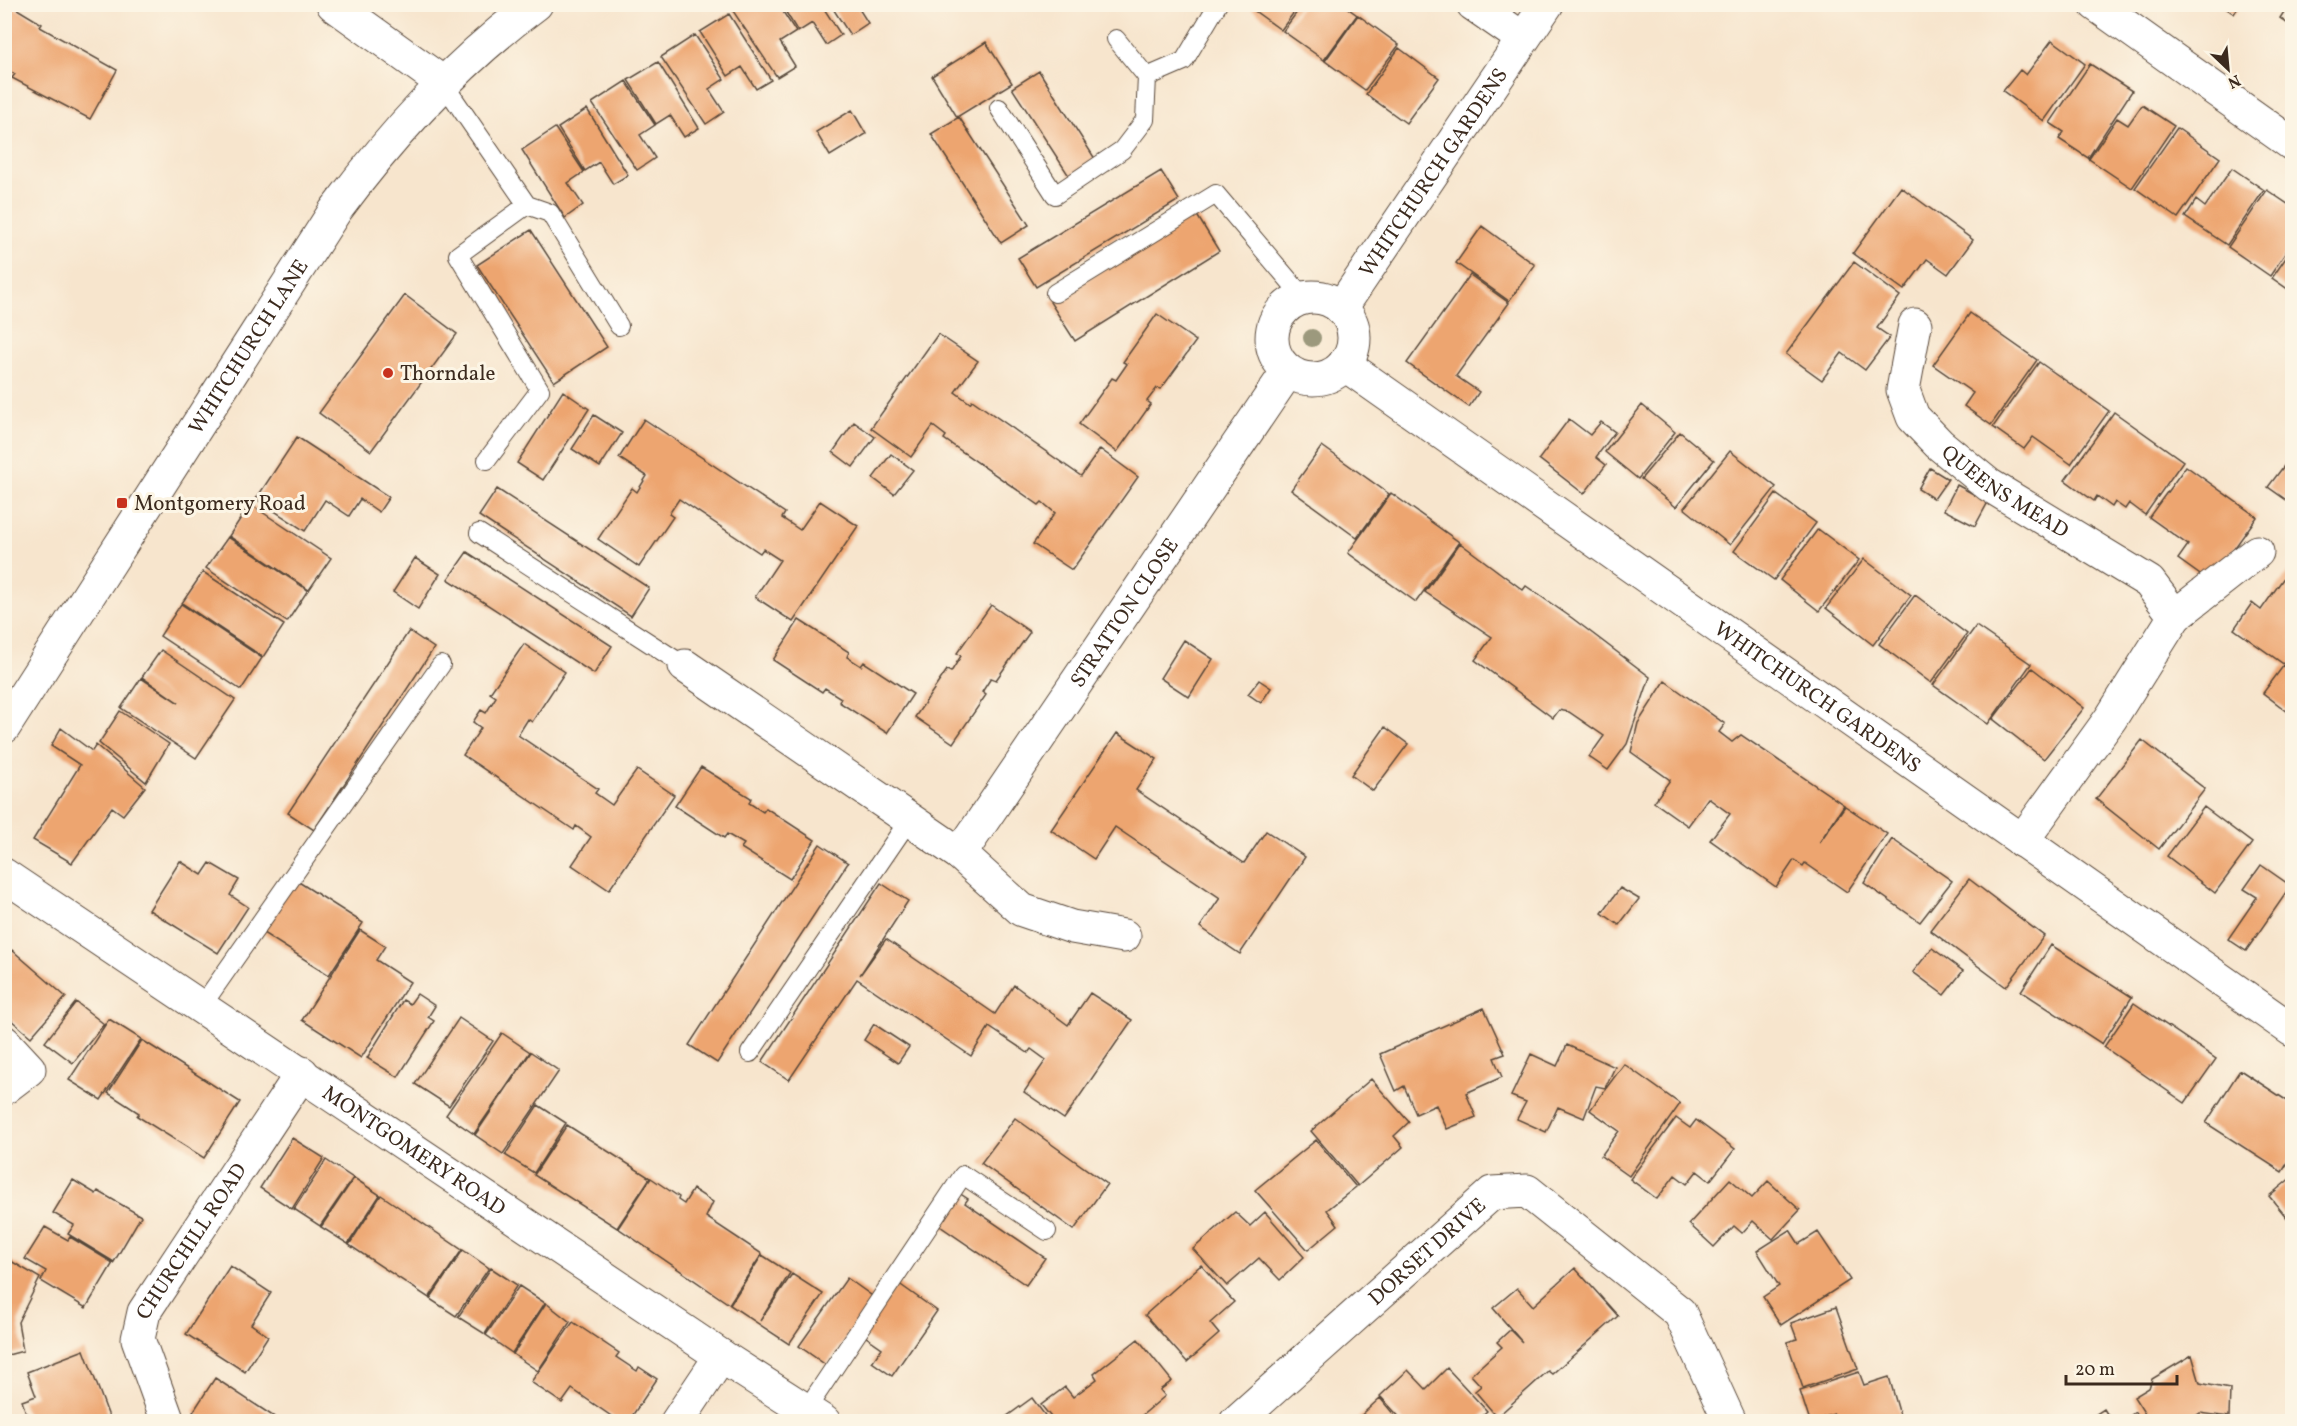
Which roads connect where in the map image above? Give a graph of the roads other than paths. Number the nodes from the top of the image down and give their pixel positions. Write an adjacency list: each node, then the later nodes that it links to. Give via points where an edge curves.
1 (333, 4): 10 (street)
2 (536, 4): 10 (street, WHITCHURCH LANE)
3 (1218, 4): 9 (lane, via 1184,61)
4 (1473, 4): 7 (street)
5 (1547, 4): 7 (street, WHITCHURCH GARDENS)
6 (2095, 4): 12 (street)
7 (1522, 38): 16 (street, WHITCHURCH GARDENS)
8 (1116, 39): 9 (lane)
9 (1147, 77): 11 (lane, via 1145,120 1122,150 1054,195)
10 (443, 83): 13 (lane); 27 (street, WHITCHURCH LANE, via 383,147 335,211)
11 (999, 108)
12 (2292, 144)
13 (527, 205): 18 (lane, via 550,213); 21 (lane, via 458,255 540,390)
14 (1055, 293): 15 (lane, via 1216,194)
15 (1304, 298): 16 (street, via 1317,297); 20 (street, via 1282,312 1272,336 1274,350)
16 (1341, 308): 19 (street, via 1353,329 1354,342)
17 (1915, 325): 24 (street, QUEENS MEAD, via 1903,390 1913,417 1989,485 2149,582)
18 (620, 326)
19 (1344, 364): 20 (street, via 1335,372 1311,379); 29 (street, WHITCHURCH GARDENS)
20 (1288, 371): 30 (street, STRATTON CLOSE)
21 (488, 460)
22 (479, 533): 26 (lane)
23 (2258, 552): 24 (street)
24 (2175, 616): 29 (street, via 2111,718)
25 (441, 665): 33 (lane)
26 (685, 666): 28 (street)
27 (4, 727)
28 (909, 820): 30 (street); 36 (lane)
29 (2022, 841): 34 (street, WHITCHURCH GARDENS)
30 (960, 854): 32 (street, via 1022,910 1072,927)
31 (4, 875): 33 (street, MONTGOMERY ROAD)
32 (1124, 936)
33 (201, 1007): 37 (street, MONTGOMERY ROAD)
34 (2292, 1030)
35 (4, 1042): 38 (street, via 29,1069)
36 (750, 1053)
37 (302, 1073): 40 (street, MONTGOMERY ROAD); 42 (street, CHURCHILL ROAD, via 144,1312 138,1339)
38 (4, 1088)
39 (1047, 1231): 41 (lane, via 963,1175)
40 (721, 1356): 41 (street, MONTGOMERY ROAD); 43 (street)
41 (815, 1416)
42 (168, 1422)
43 (677, 1422)
44 (1236, 1422): 45 (street, DORSET DRIVE, via 1492,1193 1527,1191 1680,1313)
45 (1730, 1422)

